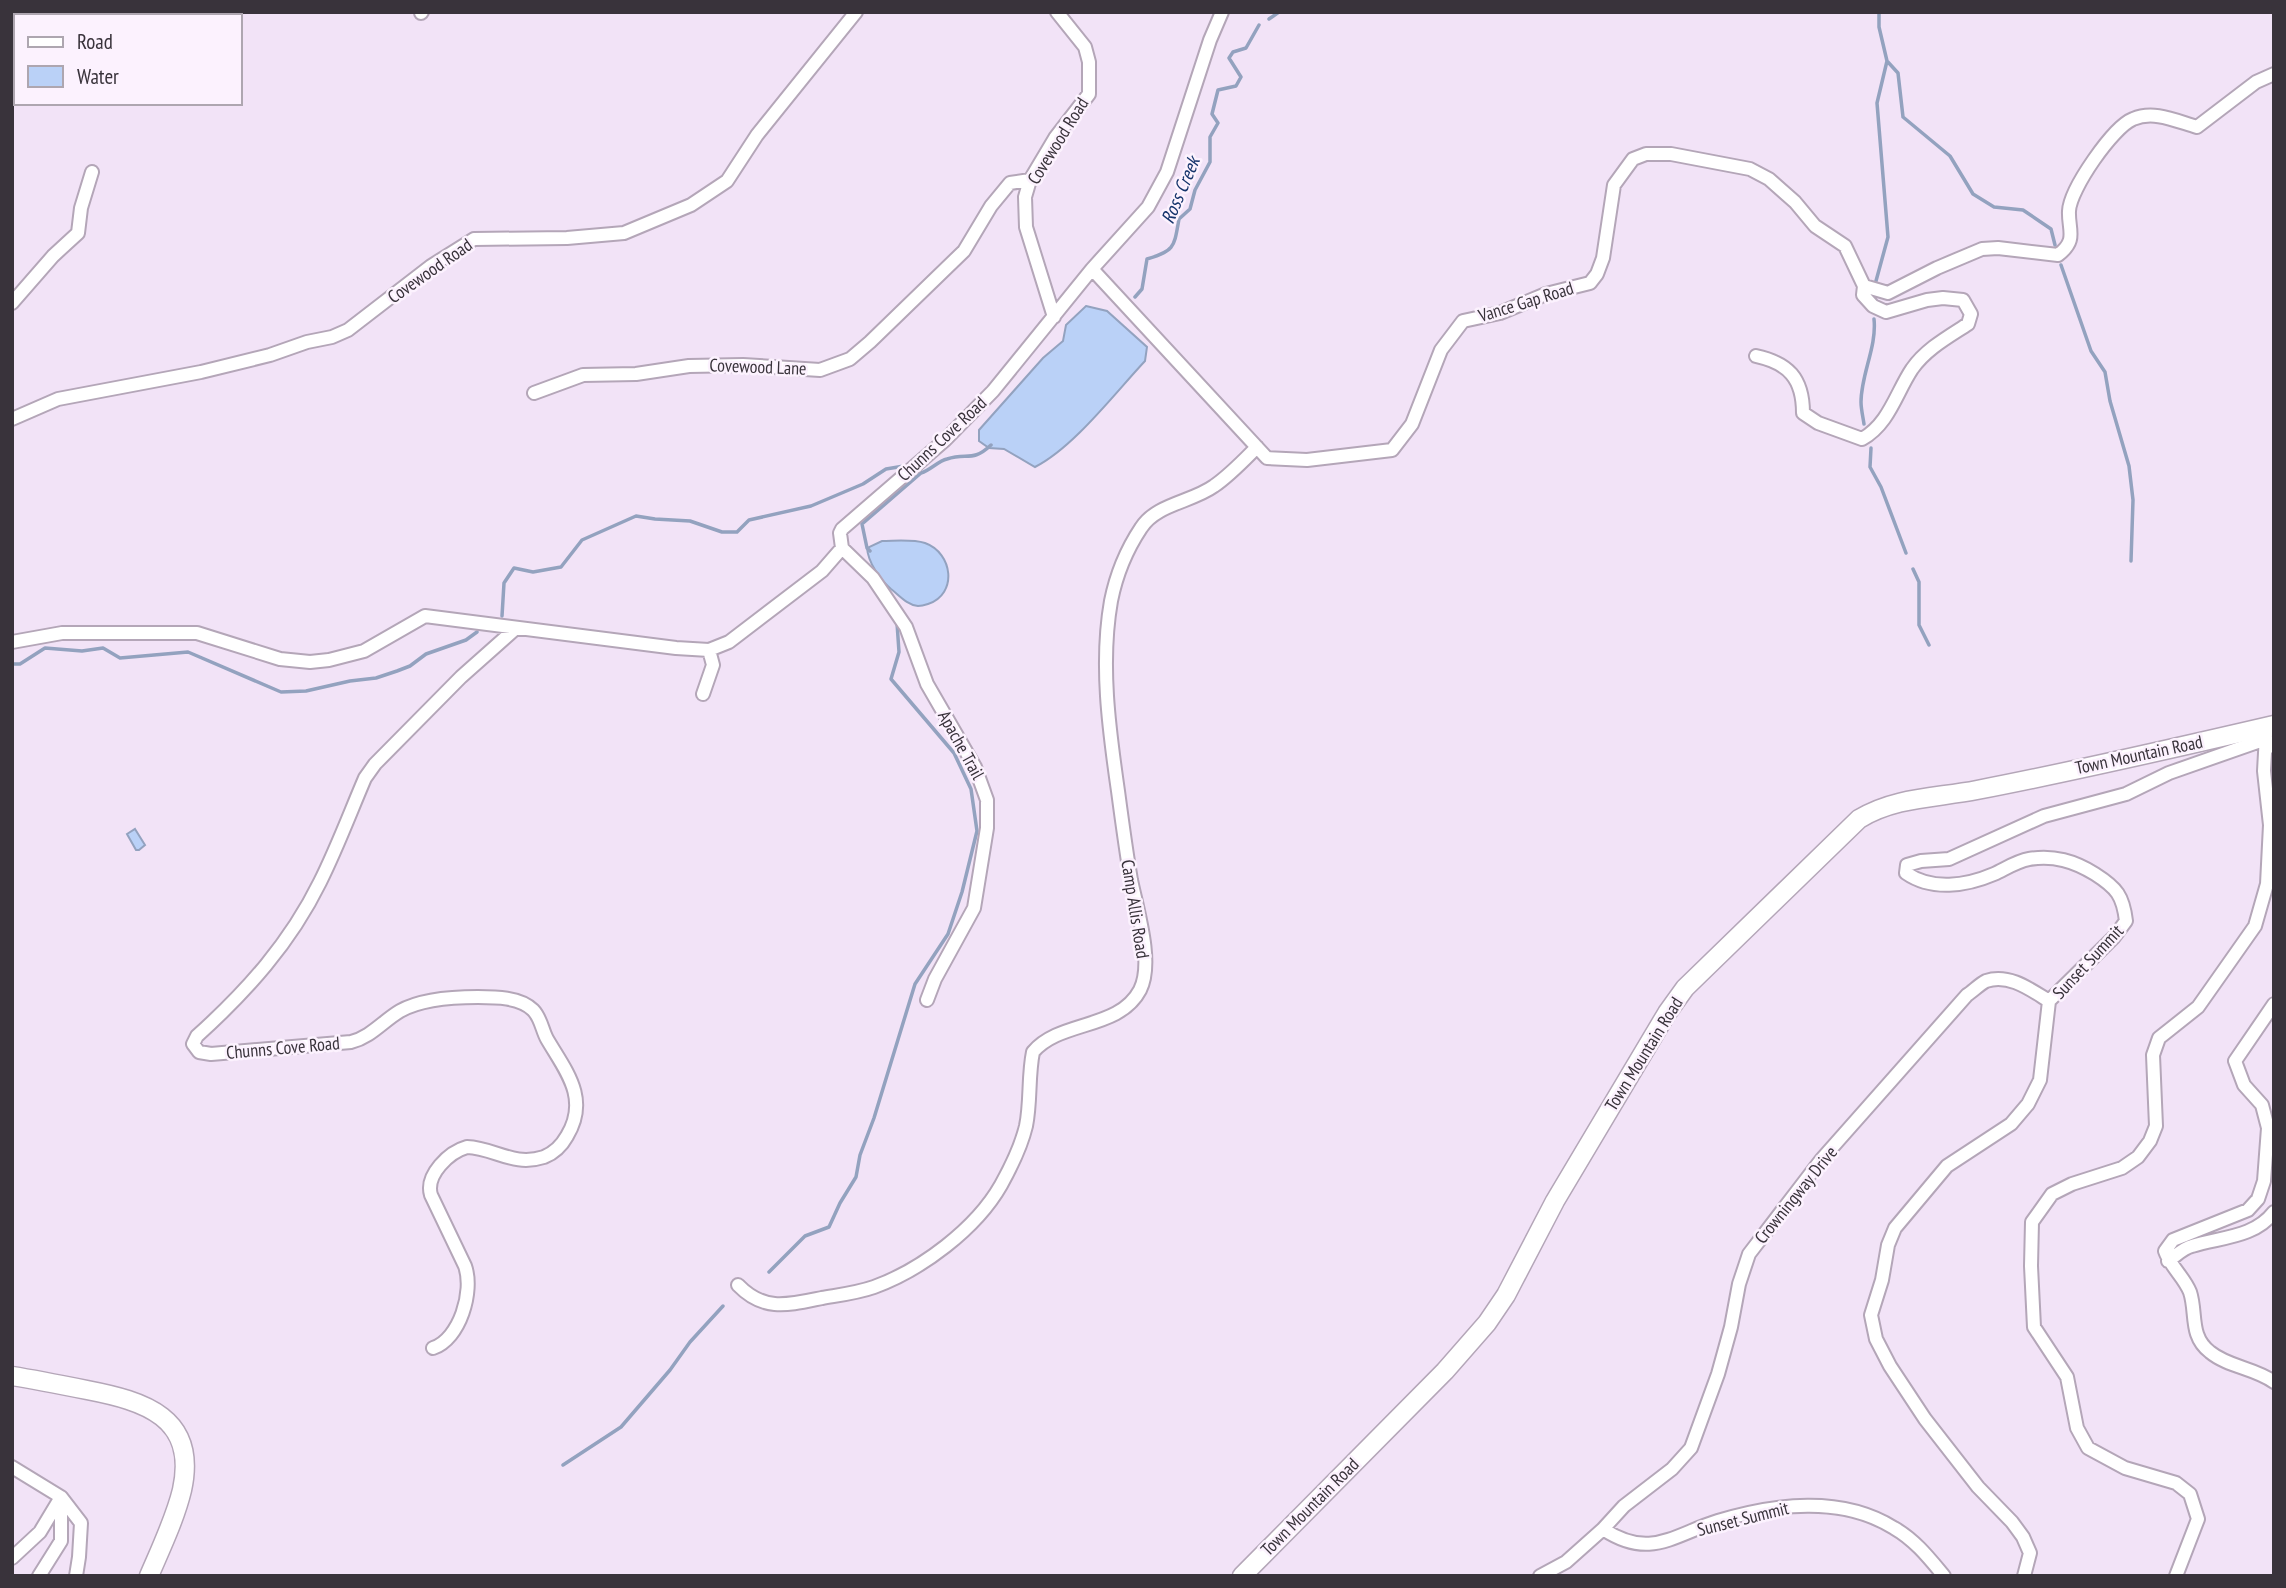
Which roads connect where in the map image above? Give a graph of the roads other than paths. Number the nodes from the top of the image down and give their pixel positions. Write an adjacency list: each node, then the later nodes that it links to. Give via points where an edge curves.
1 (856, 12): 13 (street, Covewood Road, via 757,135 727,181 691,205 624,233 474,239 332,337 201,372 58,399)
2 (1057, 12): 6 (street, Covewood Road, via 1085,47 1089,94)
3 (1222, 12): 7 (street, Chunns Cove Road, via 1159,189)
4 (2274, 74): 8 (street, via 2256,82 2197,127 2160,116 2133,119 2122,126 2091,163 2077,191 2069,209 2069,243 2058,255 1982,249 1888,293)
5 (92, 172): 9 (street, via 78,233)
6 (1030, 180): 10 (street, Covewood Road, via 1025,197 1026,227); 12 (street, Covewood Lane, via 1010,183 964,251 850,359 820,370 689,366 583,375)
7 (1092, 270): 10 (street, Chunns Cove Road); 14 (street, Vance Gap Road)
8 (1864, 286): 11 (street, Vance Gap Road, via 1863,295 1886,312 1943,298 1963,300 1971,314 1968,324 1931,348 1913,368 1873,433 1862,439 1818,423 1803,413 1794,375 1775,360); 14 (street, Vance Gap Road, via 1845,246 1815,226 1769,179 1750,169 1671,154 1646,154 1633,159 1614,185 1603,258 1590,284 1463,321 1441,350 1412,424 1392,450 1307,460 1267,458)
9 (12, 303)
10 (1054, 317): 15 (street, Chunns Cove Road, via 963,423 842,529)
11 (1756, 356)
12 (534, 393)
13 (12, 418)
14 (1257, 447): 26 (street, Camp Allis Road, via 1212,488 1143,525 1121,567 1111,600 1107,687 1128,863 1144,949 1144,980 1139,992 1120,1011 1047,1038 1032,1052 1026,1127 1017,1154 999,1188 956,1239 894,1278 855,1292 793,1304 768,1303 750,1298)
15 (842, 548): 18 (street, Chunns Cove Road, via 822,571 743,633); 21 (street, Apache Trail, via 873,578 906,627 927,684 975,767 988,800 974,908)
16 (515, 629): 17 (street, via 425,616 364,651 310,662 280,659 197,633 72,632); 18 (street); 27 (street, Chunns Cove Road, via 375,764 294,929 248,988 193,1044 199,1052 211,1054 351,1042 400,1011 451,998 509,999 533,1010 569,1073 576,1118 564,1140 546,1156 509,1159 467,1147 452,1154 432,1177 431,1195 468,1279 459,1322 444,1343)
17 (12, 642)
18 (709, 650): 19 (street, via 713,665)
19 (703, 694)
20 (2270, 735): 22 (street, Sunset Summit, via 2126,794 2044,816 1949,859 1907,866 1906,873 1926,884 1962,884 2026,859 2050,858 2074,861 2114,887 2124,903 2126,921); 37 (main road, Town Mountain Road, via 1900,802 1859,819 1685,988 1555,1201 1487,1323); 41 (street, via 2263,752 2270,825 2267,884 2255,926 2198,1007 2159,1038 2153,1055 2156,1126 2150,1141 2123,1168 2052,1194 2032,1222 2034,1327 2067,1377 2077,1428 2088,1448 2190,1493 2197,1519)
21 (927, 1000)
22 (2049, 1001): 32 (street, Crowningway Drive, via 2020,983 1986,981 1968,995 1821,1160 1749,1254 1718,1374 1691,1448); 40 (street, Sunset Summit, via 2040,1080 2028,1104 2011,1124 1947,1166 1895,1228 1871,1315 1876,1339 1890,1366 1925,1419 2023,1537 2030,1553)
23 (2274, 1004): 25 (street, via 2235,1061 2244,1085 2262,1105 2268,1128 2258,1199 2248,1210 2173,1240 2165,1251)
24 (2274, 1212): 25 (street, via 2253,1229 2189,1246)
25 (2168, 1261): 29 (street, via 2187,1286 2194,1330 2209,1352)
26 (738, 1285)
27 (433, 1348)
28 (12, 1376): 36 (main road, via 145,1405 174,1428 183,1451 182,1489)
29 (2274, 1382)
30 (12, 1467): 31 (street)
31 (61, 1497): 33 (street, via 40,1532); 34 (street, via 61,1541); 35 (street, via 81,1523)
32 (1603, 1529): 38 (street, via 1566,1562); 39 (street, Sunset Summit, via 1643,1545 1659,1544 1718,1521 1817,1504 1867,1515 1895,1528)
33 (12, 1558)
34 (39, 1576)
35 (76, 1576)
36 (149, 1576)
37 (1242, 1576)
38 (1540, 1576)
39 (1944, 1576)
40 (2024, 1576)
41 (2176, 1576)

